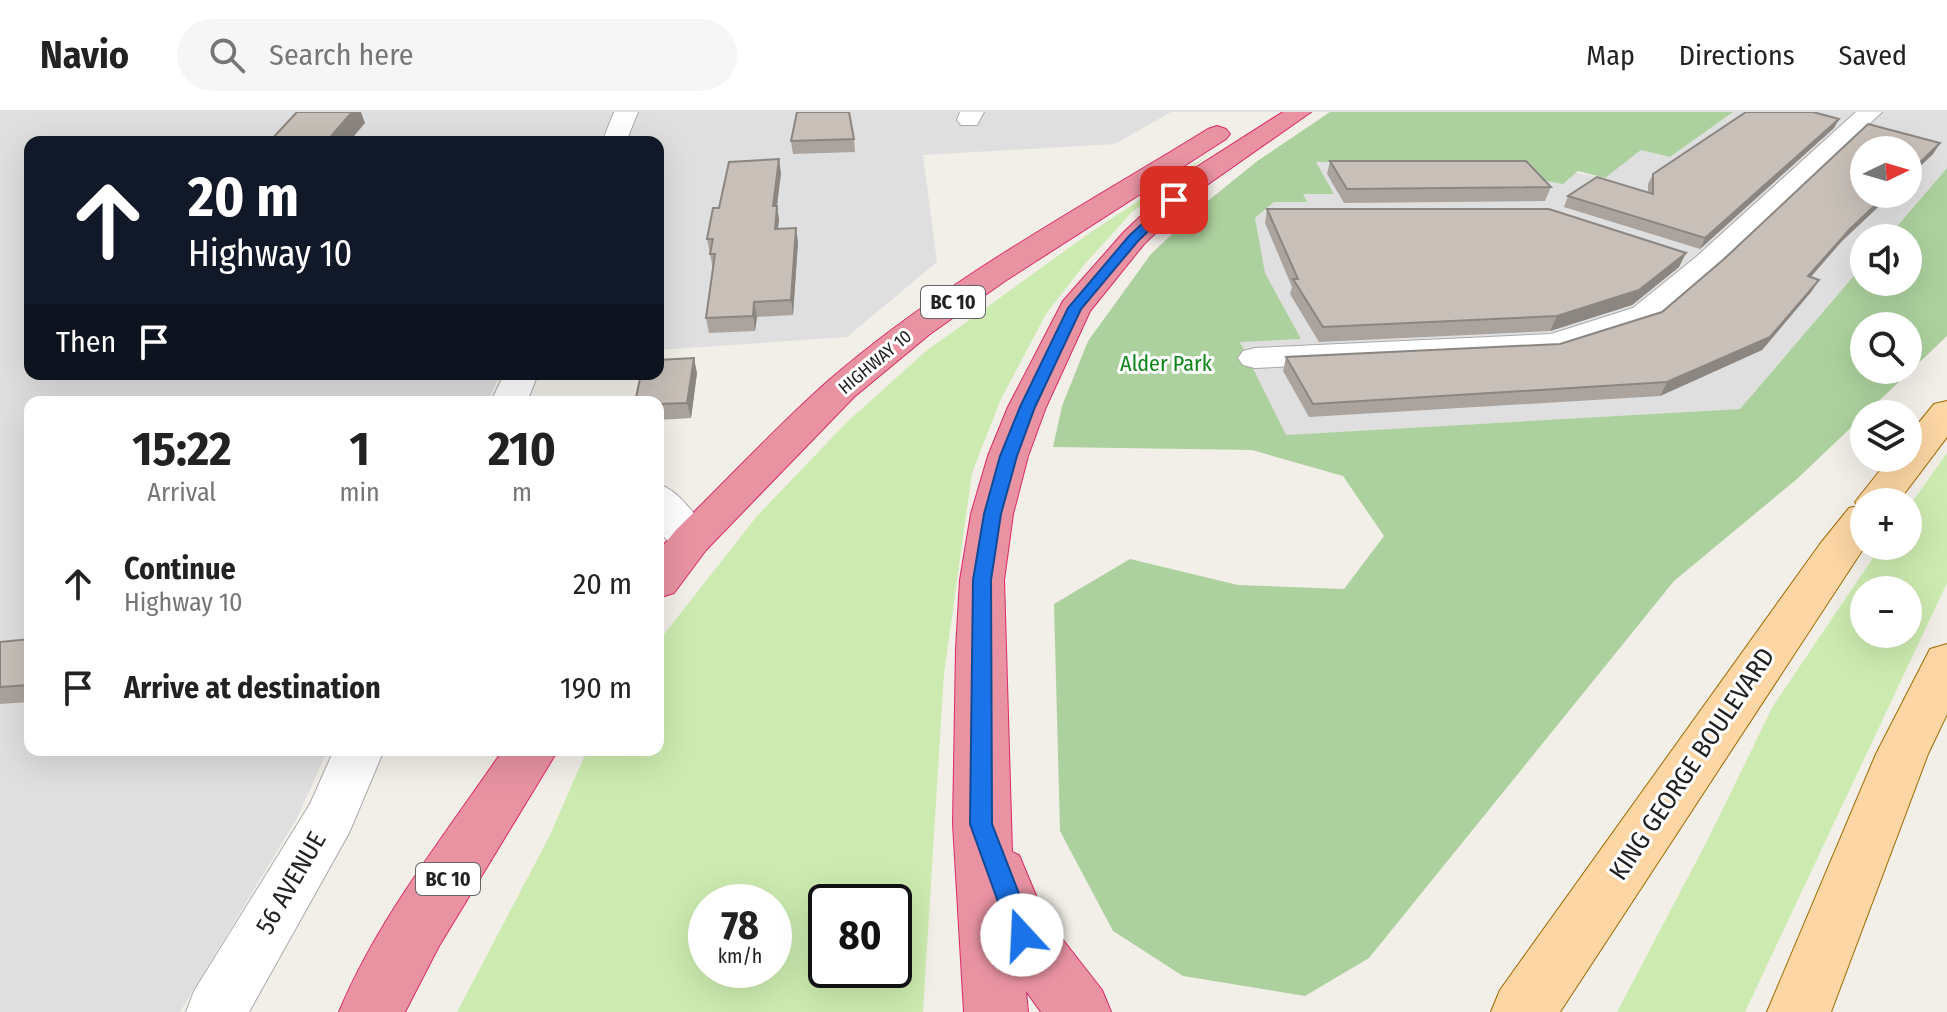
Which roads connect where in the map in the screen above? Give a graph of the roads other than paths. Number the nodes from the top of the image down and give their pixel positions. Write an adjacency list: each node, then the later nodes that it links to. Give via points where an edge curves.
1 (626, 112): 5 (street)
2 (1253, 112): 11 (highway, HIGHWAY 10 / BC 10, via 918,327 841,389)
3 (1299, 112): 16 (highway, via 1194,181 1134,238 1075,308 1027,407 992,514 982,580)
4 (1870, 112): 6 (street, via 1691,259 1644,315 1554,344)
5 (616, 136)
6 (1255, 358)
7 (1947, 412): 8 (main road)
8 (1887, 488)
9 (664, 505): 11 (street)
10 (1850, 535): 21 (main road, KING GEORGE BOULEVARD)
11 (691, 540): 12 (highway, HIGHWAY 10 / BC 10)
12 (664, 574)
13 (1947, 662): 22 (main road, via 1902,754)
14 (356, 756): 17 (street, 56 AVENUE, via 330,817)
15 (528, 756): 18 (highway, BC 10, via 418,926)
16 (981, 824): 19 (highway); 20 (highway, via 1022,935)
17 (216, 1012)
18 (371, 1012)
19 (996, 1012)
20 (1079, 1012)
21 (1523, 1012)
22 (1799, 1012)

